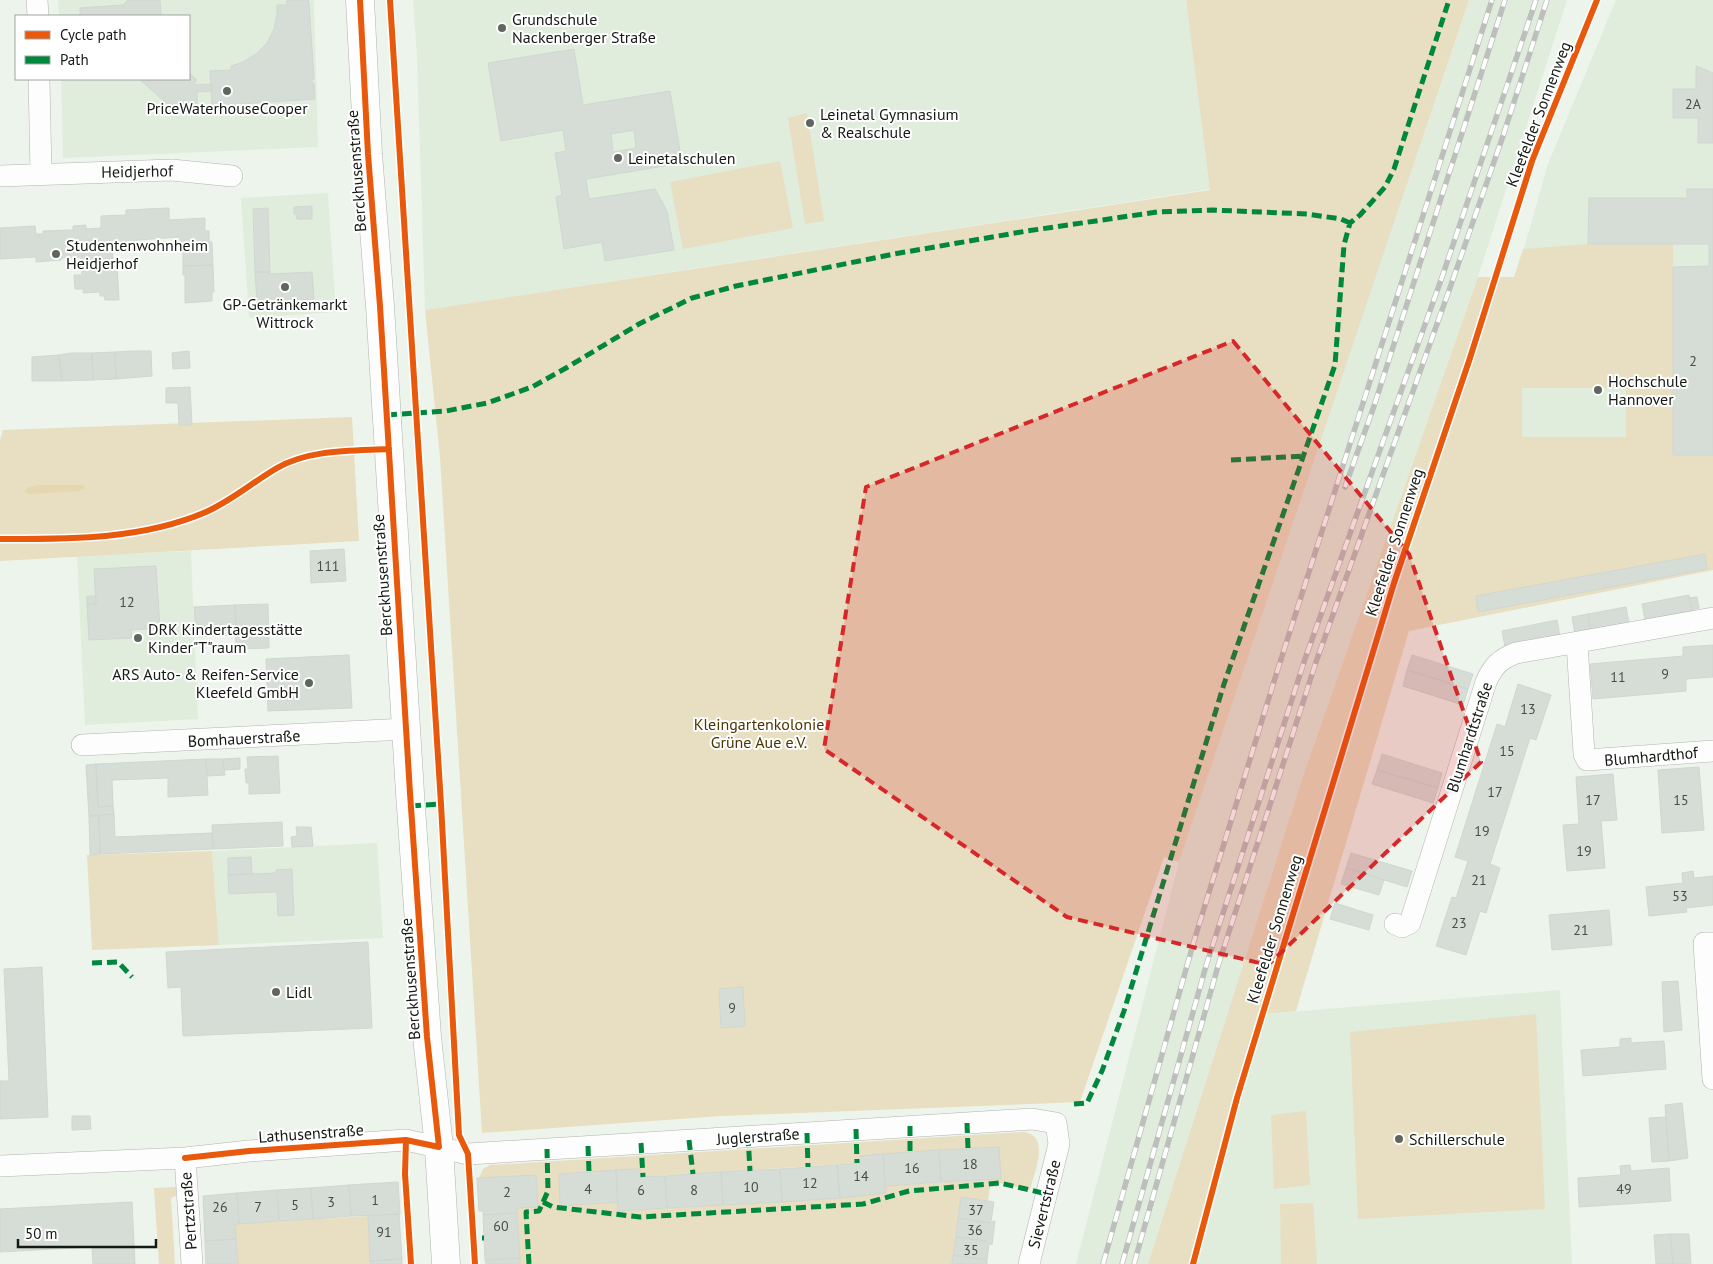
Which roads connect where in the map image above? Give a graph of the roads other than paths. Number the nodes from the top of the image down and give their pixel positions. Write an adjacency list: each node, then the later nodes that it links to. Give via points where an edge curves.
1 (37, 0): 3 (street)
2 (360, 0): 10 (street, Berckhusenstraße)
3 (38, 15)
4 (39, 80): 5 (street)
5 (42, 174): 6 (street, Heidjerhof); 7 (street, Heidjerhof, via 172,170)
6 (0, 176)
7 (232, 176)
8 (1713, 618): 9 (street, Blumhardtstraße)
9 (1577, 643): 12 (street, Blumhardthof, via 1586,760); 13 (street, Blumhardtstraße, via 1516,653 1504,658 1491,671 1410,923 1402,927)
10 (406, 729): 11 (street, Bomhauerstraße); 17 (street, Berckhusenstraße)
11 (82, 745)
12 (1713, 751)
13 (1395, 924)
14 (1713, 942): 15 (street, via 1704,943)
15 (1713, 1079)
16 (1059, 1144): 17 (street, Juglerstraße, via 1056,1123 1032,1119 468,1154); 22 (street, Sievertstraße)
17 (439, 1147): 18 (street, Lathusenstraße, via 406,1140); 21 (street, Berckhusenstraße)
18 (185, 1158): 19 (street, Lathusenstraße); 20 (street, Pertzstraße)
19 (0, 1166)
20 (192, 1264)
21 (446, 1264)
22 (1029, 1264)

